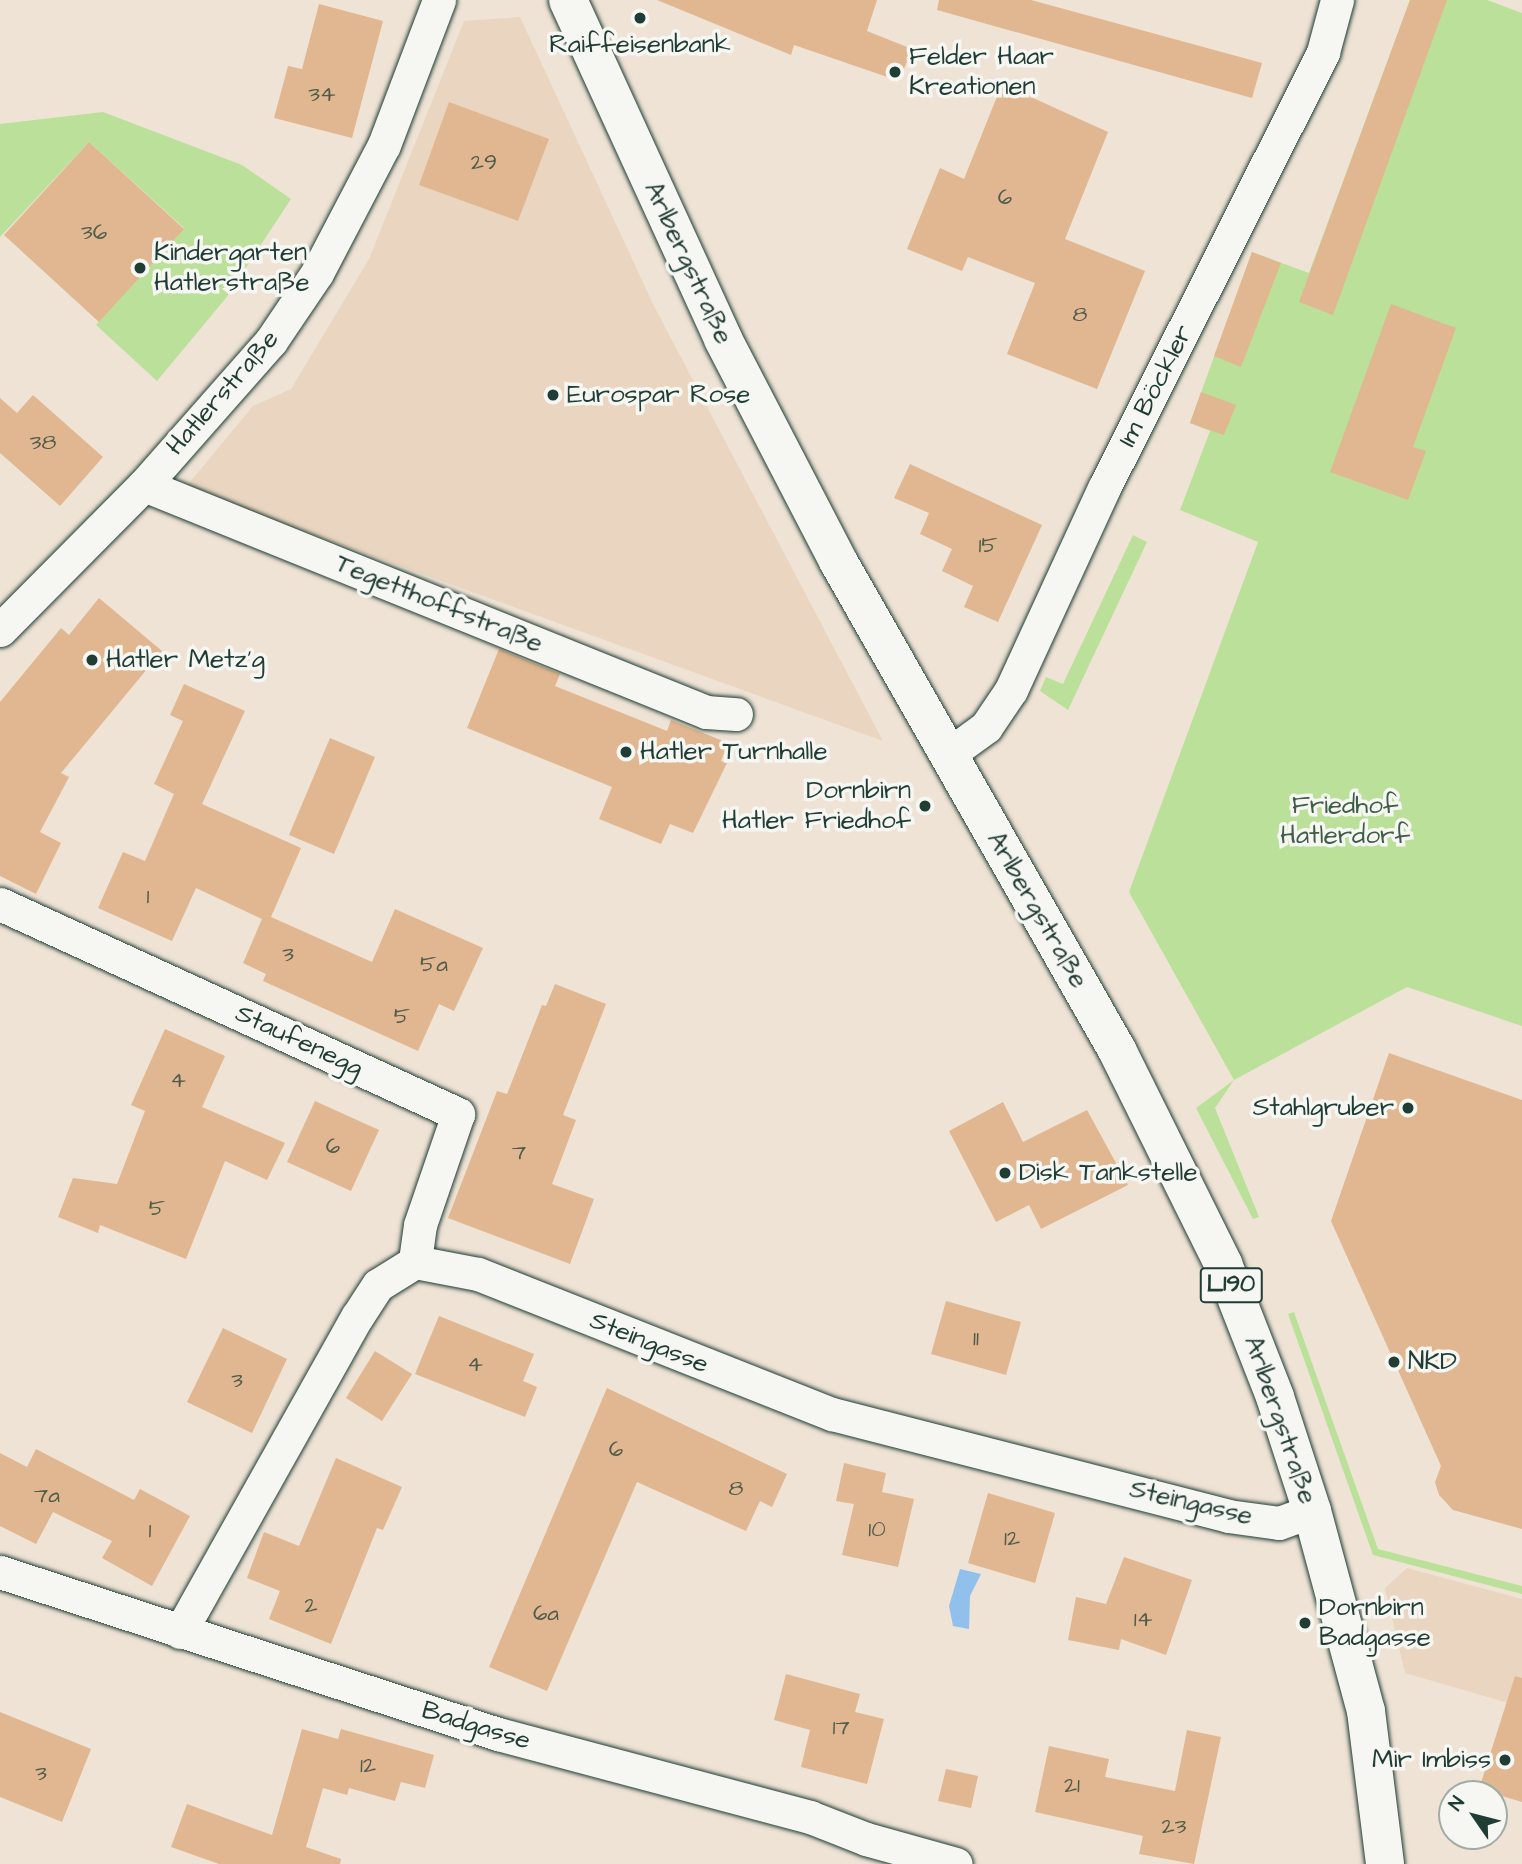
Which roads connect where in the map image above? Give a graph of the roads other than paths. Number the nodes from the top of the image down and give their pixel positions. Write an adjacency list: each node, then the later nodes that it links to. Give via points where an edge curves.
1 (439, 0): 4 (street, Hatlerstraße, via 384,145 317,273 271,341)
2 (568, 0): 7 (main road, Arlbergstraße / L190, via 723,340 838,561)
3 (1337, 0): 7 (street, Im Böckler, via 1323,52 1104,488 1011,690 986,727)
4 (144, 485): 5 (street, Hatlerstraße); 6 (street, Tegetthoffstraße, via 706,712)
5 (0, 630)
6 (736, 714)
7 (949, 754): 10 (main road, Arlbergstraße / L190, via 1179,1169 1228,1276)
8 (0, 904): 9 (street, Staufenegg, via 458,1114 420,1225)
9 (415, 1262): 10 (street, Steingasse, via 478,1274 832,1414 1228,1516 1279,1523); 12 (street, via 378,1285 357,1317)
10 (1312, 1511): 14 (main road, Arlbergstraße / L190, via 1366,1711)
11 (0, 1572): 12 (street, Badgasse)
12 (180, 1632): 13 (street, Badgasse, via 498,1734 810,1817 866,1839)
13 (956, 1864)
14 (1385, 1864)

